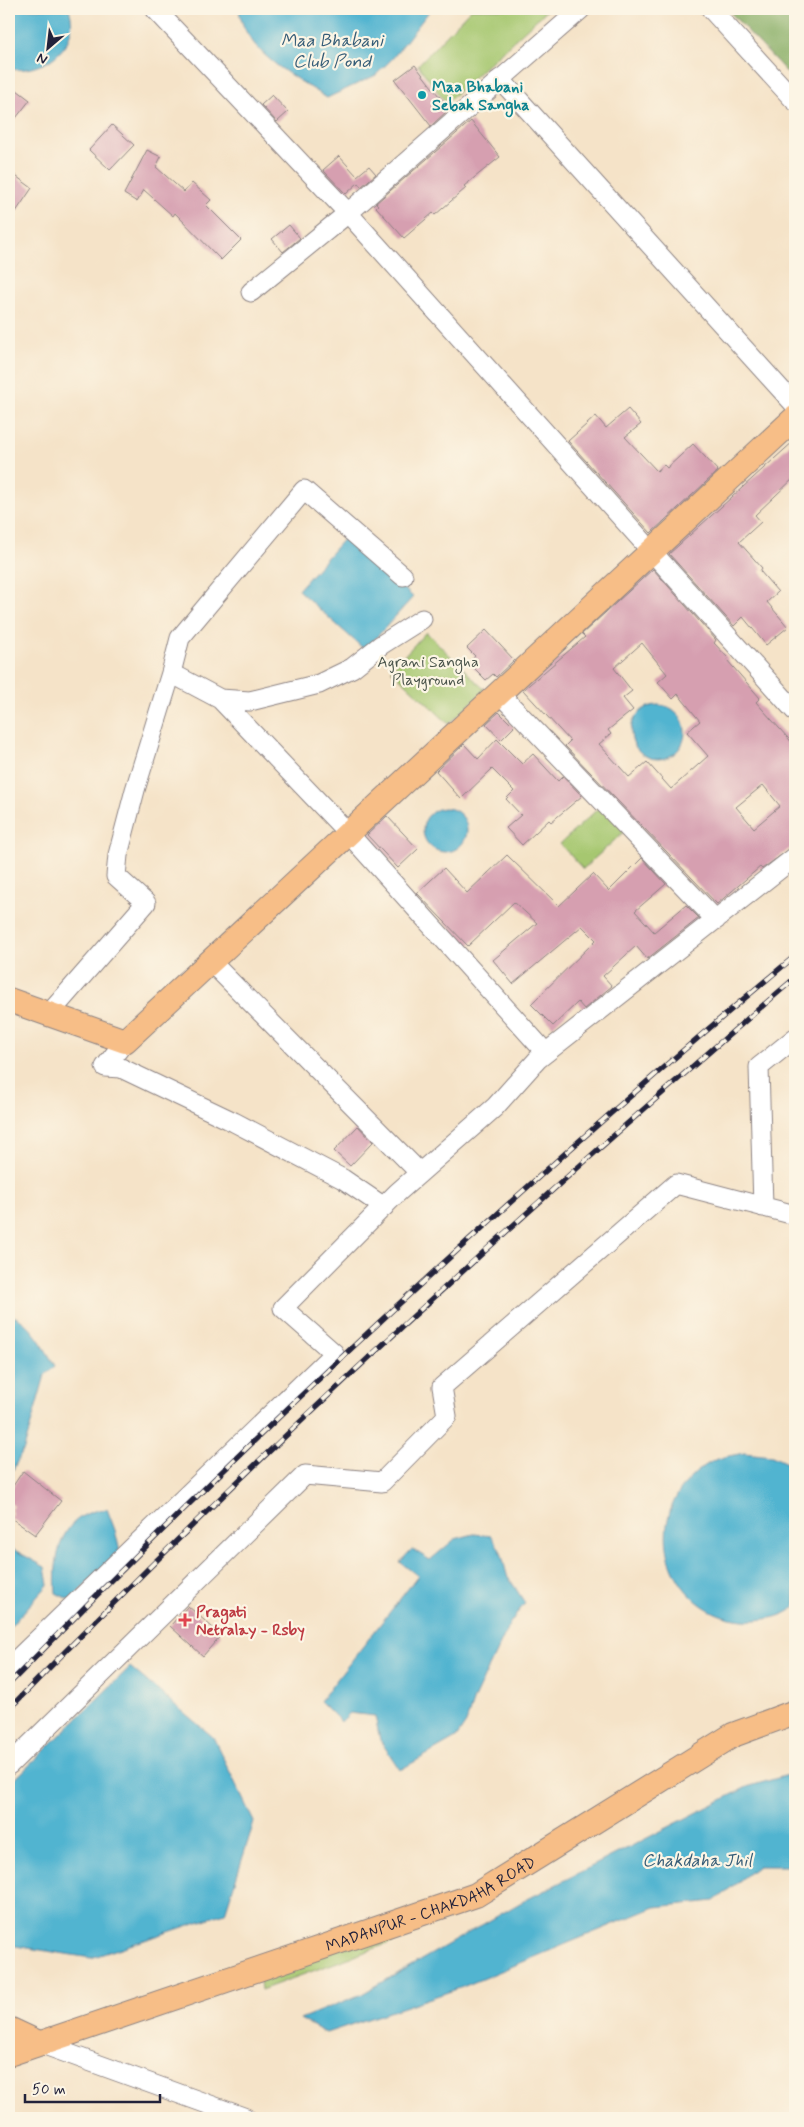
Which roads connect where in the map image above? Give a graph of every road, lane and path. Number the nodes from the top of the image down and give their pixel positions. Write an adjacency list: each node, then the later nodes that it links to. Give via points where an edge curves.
1 (154, 9): 6 (street)
2 (580, 9): 4 (street)
3 (711, 9): 5 (street)
4 (500, 79): 6 (street); 8 (street)
5 (795, 101)
6 (348, 213): 7 (street); 10 (street)
7 (251, 292)
8 (795, 405)
9 (795, 418): 10 (main road)
10 (652, 551): 14 (main road); 16 (street)
11 (403, 576): 13 (street, via 304,490 180,638)
12 (422, 619): 15 (street, via 352,668 319,684 250,702)
13 (172, 673): 15 (street); 22 (street, via 135,790 116,876 146,903)
14 (500, 694): 17 (main road); 19 (street)
15 (220, 699): 17 (street)
16 (795, 712)
17 (349, 834): 20 (main road); 25 (street)
18 (795, 857): 19 (street)
19 (716, 920): 25 (street)
20 (211, 962): 24 (main road); 26 (street)
21 (9, 1000): 22 (main road)
22 (49, 1014): 24 (main road)
23 (795, 1038): 28 (street, via 759,1067)
24 (125, 1042): 27 (street, via 105,1067 121,1068 234,1122 344,1179)
25 (546, 1053): 26 (street, via 495,1107)
26 (420, 1173): 27 (street)
27 (384, 1207): 30 (street, via 283,1308 334,1353)
28 (763, 1207): 29 (street); 32 (street, via 676,1184 442,1387 447,1416 382,1482 305,1474)
29 (795, 1215)
30 (9, 1667)
31 (795, 1712): 34 (main road, MADANPUR - CHAKDAHA ROAD, via 733,1735 476,1895)
32 (9, 1766)
33 (9, 2029): 34 (main road)
34 (39, 2043): 35 (main road, MADANPUR - CHAKDAHA ROAD); 36 (street)
35 (9, 2054)
36 (246, 2118)

